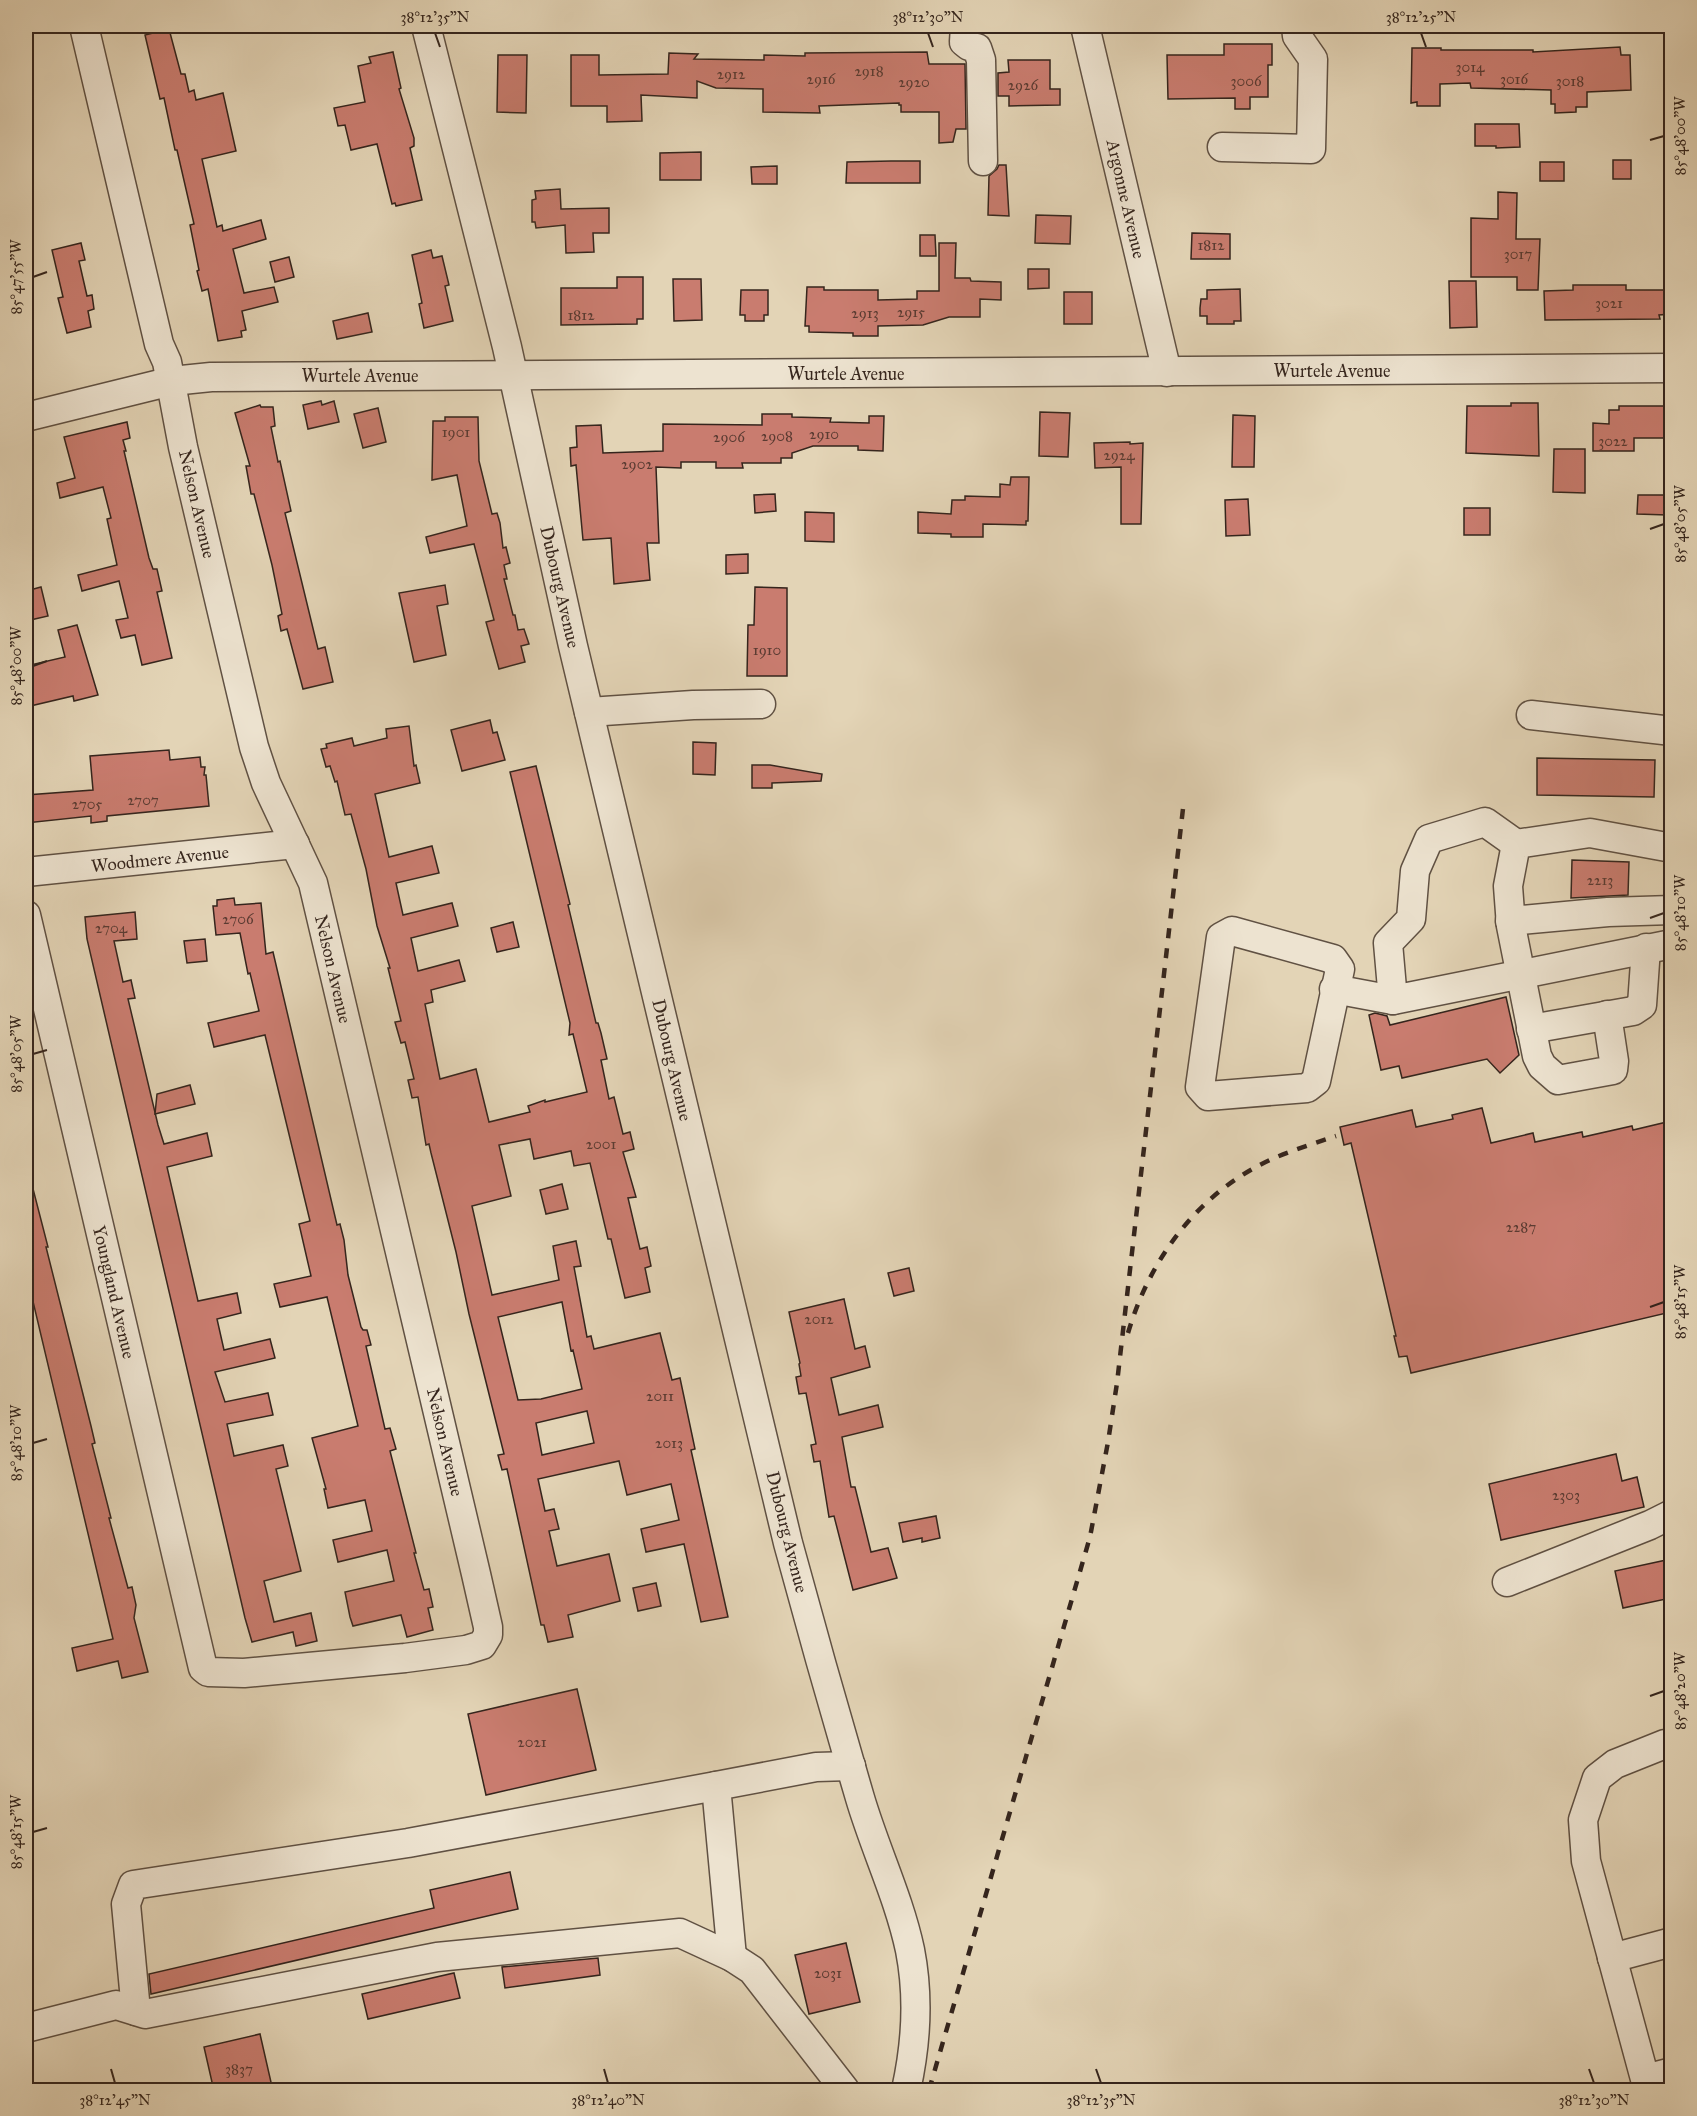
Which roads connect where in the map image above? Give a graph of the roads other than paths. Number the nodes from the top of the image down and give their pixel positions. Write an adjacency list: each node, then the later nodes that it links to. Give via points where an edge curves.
1 (84, 26): 11 (street, Nelson Avenue, via 159,344)
2 (426, 26): 10 (street, Dubourg Avenue)
3 (965, 26): 7 (street, via 964,42 977,48 981,60)
4 (1085, 26): 9 (street, Argonne Avenue)
5 (1296, 26): 6 (street, via 1313,59 1311,149)
6 (1222, 147)
7 (983, 161)
8 (1671, 368): 9 (street, Wurtele Avenue)
9 (1167, 372): 10 (street, Wurtele Avenue)
10 (513, 375): 11 (street, Wurtele Avenue, via 211,377); 14 (street, Dubourg Avenue)
11 (172, 381): 12 (street, Wurtele Avenue); 17 (street, Nelson Avenue, via 183,447 254,747)
12 (26, 417)
13 (761, 704): 14 (street)
14 (589, 712): 34 (street, Dubourg Avenue, via 788,1543)
15 (1531, 715): 16 (street)
16 (1671, 731)
17 (295, 844): 20 (street, Woodmere Avenue); 32 (street, Nelson Avenue, via 313,883 488,1635 482,1645 466,1650 405,1658 244,1673 208,1672)
18 (1516, 844): 19 (street, via 1590,833); 23 (street, via 1508,886); 27 (street, via 1485,822 1429,839 1415,871 1411,919 1388,943)
19 (1671, 848)
20 (26, 872)
21 (1671, 910): 23 (street)
22 (26, 915): 32 (street, Youngland Avenue)
23 (1510, 921): 25 (street)
24 (1659, 946): 25 (street); 28 (street, via 1642,1005 1633,1011)
25 (1520, 974): 27 (street); 29 (street)
26 (1334, 989): 26 (street, via 1340,969 1332,959 1232,931 1221,938 1200,1087 1208,1096 1307,1088 1316,1081); 27 (street)
27 (1393, 1000)
28 (1607, 1015): 29 (street); 29 (street, via 1613,1070 1600,1074 1557,1080 1542,1066)
29 (1531, 1029)
30 (1671, 1514): 31 (street)
31 (1507, 1582)
32 (203, 1668)
33 (1671, 1743): 38 (street, via 1615,1764 1597,1778 1583,1821 1586,1861)
34 (851, 1766): 35 (street, via 816,1767); 43 (street, Dubourg Avenue, via 910,1952 915,2018)
35 (716, 1786): 37 (street); 39 (street, via 408,1844 133,1885 126,1904)
36 (1671, 1942): 38 (street)
37 (732, 1957): 39 (street, via 680,1933 437,1957 145,2014); 42 (street, via 752,1970)
38 (1612, 1958): 41 (street, via 1645,2079)
39 (136, 2011): 40 (street, via 116,2005)
40 (26, 2028)
41 (1671, 2072)
42 (845, 2091)
43 (906, 2091)

